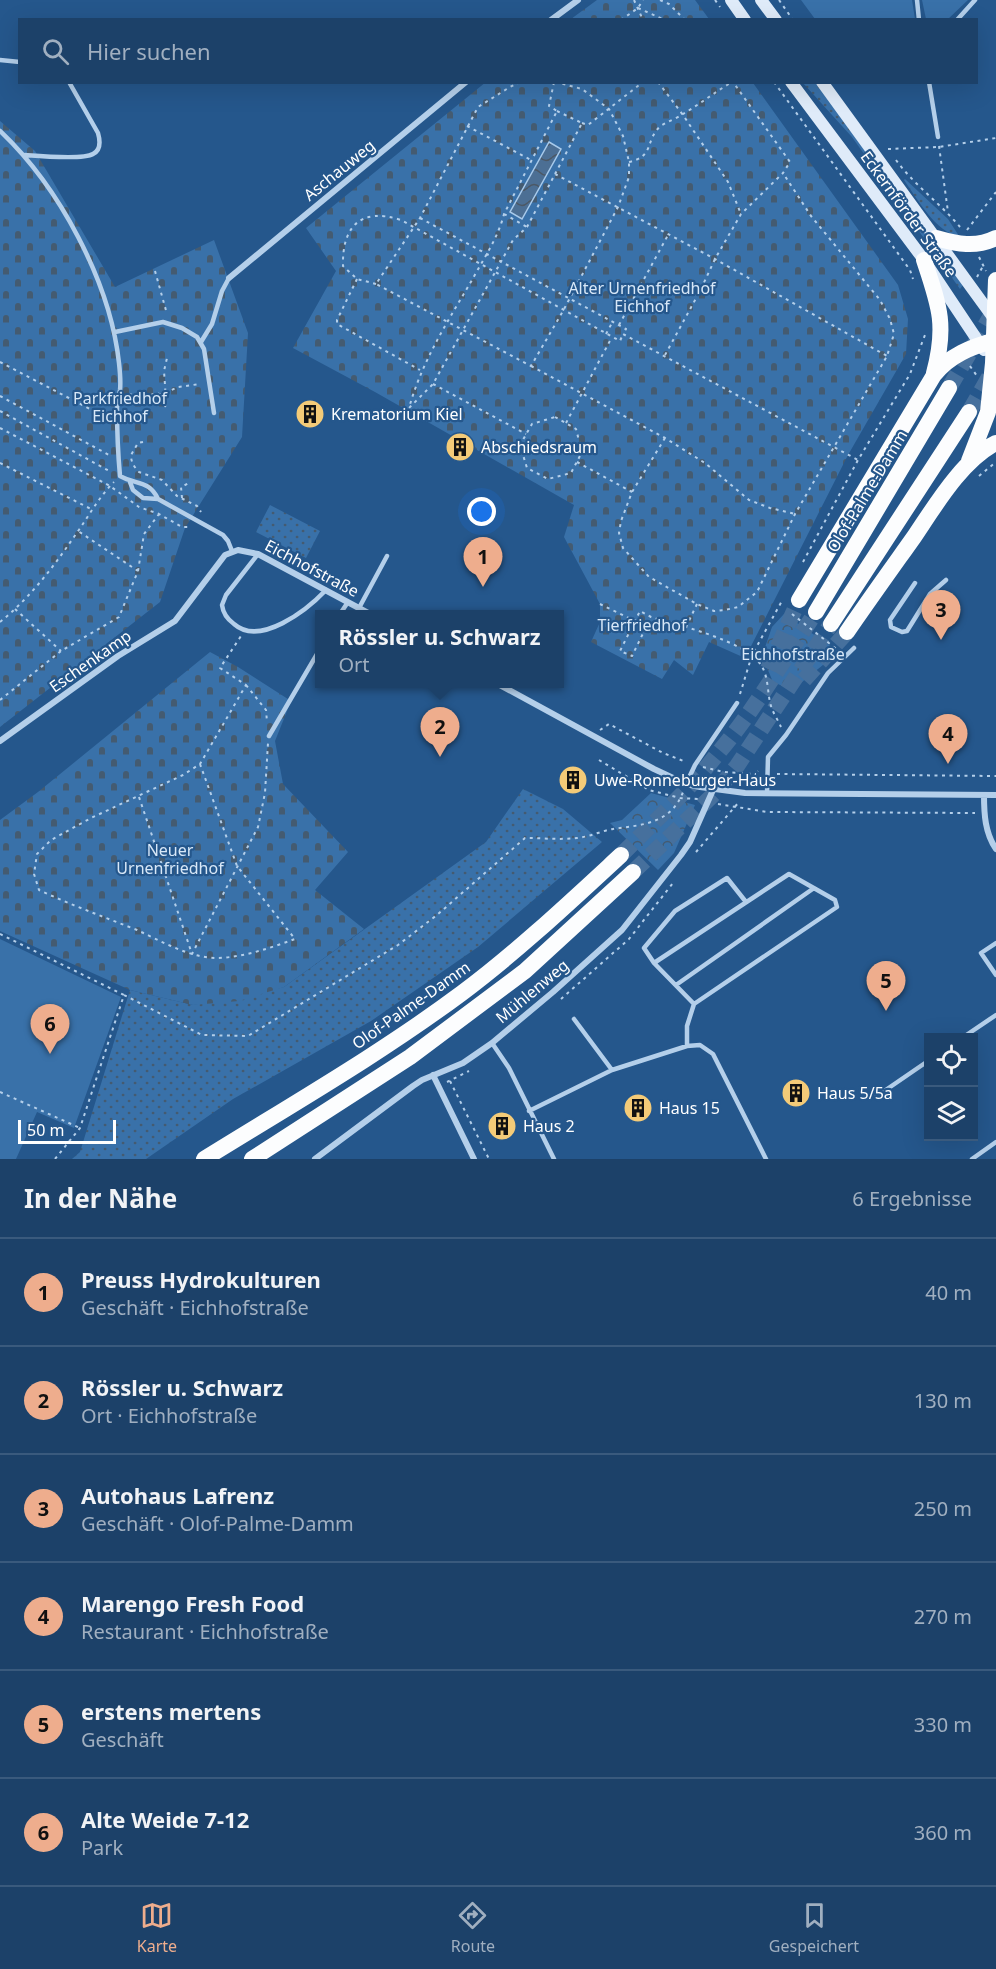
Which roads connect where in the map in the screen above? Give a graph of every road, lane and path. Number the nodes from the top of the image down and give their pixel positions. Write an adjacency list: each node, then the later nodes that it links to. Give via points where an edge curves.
1 (578, 0): 11 (street)
2 (634, 0): 10 (path)
3 (643, 0): 10 (path)
4 (660, 0): 15 (path)
5 (731, 0): 16 (main road)
6 (761, 0): 17 (main road)
7 (779, 0): 18 (path)
8 (917, 0): 19 (lane)
9 (975, 0): 20 (lane)
10 (638, 8): 12 (path); 13 (path); 14 (path)
11 (554, 18)
12 (624, 18)
13 (642, 18)
14 (660, 18)
15 (683, 18)
16 (744, 18)
17 (774, 18)
18 (792, 18)
19 (919, 18)
20 (959, 18)
21 (0, 60): 22 (lane)
22 (18, 62)
23 (70, 84): 43 (lane, via 98,132 99,148 92,155 81,157)
24 (464, 84): 68 (street, Aschauweg)
25 (516, 84): 40 (path, via 478,107)
26 (554, 84): 37 (path, via 549,106)
27 (563, 84): 36 (path, via 582,89)
28 (640, 84): 36 (path)
29 (660, 84): 38 (path)
30 (726, 84): 38 (path)
31 (733, 84): 47 (path, via 790,162)
32 (775, 84): 70 (path)
33 (792, 84): 63 (main road, Eckernförder Straße)
34 (823, 84): 58 (main road, Eckernförder Straße)
35 (929, 84): 42 (lane)
36 (609, 109): 39 (path, via 588,125); 46 (path, via 623,136)
37 (557, 111): 39 (path); 45 (path)
38 (683, 114): 46 (path, via 653,135 647,153); 53 (path, via 728,182)
39 (582, 123): 48 (path)
40 (467, 126): 45 (path); 54 (path)
41 (0, 131): 43 (lane)
42 (938, 138): 51 (path)
43 (25, 155): 81 (lane, via 86,254)
44 (895, 159): 51 (path, via 909,178)
45 (531, 160): 52 (path)
46 (629, 162): 50 (path, via 629,177)
47 (783, 172): 53 (path); 90 (path, via 811,216 880,300 894,334)
48 (554, 174): 50 (path); 55 (path)
49 (996, 192): 60 (path)
50 (618, 207): 57 (path); 73 (path)
51 (948, 213): 60 (path)
52 (504, 214): 55 (path); 61 (path)
53 (741, 214): 62 (path)
54 (420, 218): 56 (path); 61 (path)
55 (527, 226): 64 (path, via 513,240)
56 (413, 228): 65 (path); 69 (path, via 378,215 356,224 344,241 343,266); 72 (path)
57 (668, 234): 62 (path); 79 (path)
58 (936, 238): 60 (highway, via 956,243); 75 (main road, Eckernförder Straße)
59 (996, 238): 60 (highway, via 984,243)
60 (968, 239): 71 (path)
61 (486, 254): 64 (path); 65 (path)
62 (715, 259): 89 (path); 90 (path)
63 (924, 260): 87 (main road, Eckernförder Straße); 96 (highway, via 941,323)
64 (501, 262): 67 (path); 73 (path)
65 (480, 264): 67 (path); 77 (path)
66 (155, 271): 78 (path)
67 (495, 272): 74 (path); 80 (path)
68 (229, 278): 86 (lane)
69 (357, 279): 72 (path); 95 (path, via 337,324)
70 (913, 279)
71 (996, 282): 75 (highway)
72 (376, 284): 77 (path)
73 (569, 298): 74 (path); 76 (path)
74 (563, 310): 82 (path); 93 (path)
75 (995, 320): 87 (highway)
76 (613, 321): 79 (path); 82 (path)
77 (447, 322): 80 (path); 95 (path)
78 (170, 323): 81 (lane); 86 (lane)
79 (620, 325): 83 (path, via 626,328)
80 (464, 330): 93 (path); 98 (path)
81 (115, 332): 100 (lane)
82 (606, 334): 85 (path)
83 (623, 334): 85 (path, via 620,341); 89 (path)
84 (926, 334): 117 (path, via 910,374 858,460)
85 (612, 337): 102 (path)
86 (201, 342): 97 (lane)
87 (990, 342): 88 (highway); 94 (highway)
88 (961, 352): 96 (highway, via 949,358); 103 (path)
89 (664, 356): 117 (path)
90 (887, 356): 117 (path)
91 (167, 358): 101 (path)
92 (0, 362): 110 (path, via 106,418)
93 (531, 366): 102 (path)
94 (994, 366): 103 (highway)
95 (421, 371): 98 (path, via 409,408)
96 (934, 375): 145 (highway)
97 (211, 383): 101 (path, via 177,387); 109 (lane)
98 (433, 384): 113 (path)
99 (949, 388): 150 (highway, Olof-Palme-Damm)
100 (120, 393): 105 (path, via 143,397 157,392); 110 (lane)
101 (165, 393): 105 (path)
102 (581, 394): 111 (path); 114 (path)
103 (990, 395): 122 (highway, via 988,412)
104 (0, 396): 118 (path)
105 (166, 399): 106 (path)
106 (165, 408)
107 (0, 411): 123 (path)
108 (969, 412): 154 (highway)
109 (214, 413)
110 (117, 419): 118 (lane)
111 (566, 423): 113 (path, via 555,417 532,424); 120 (path, via 576,429 582,452)
112 (0, 428): 126 (path)
113 (526, 434): 120 (path, via 520,445 527,468 548,479 571,473)
114 (665, 438): 127 (path); 132 (path, via 705,463 749,500)
115 (143, 442): 119 (path, via 133,451)
116 (996, 443): 122 (highway)
117 (835, 447): 132 (path)
118 (119, 460): 119 (path); 123 (lane)
119 (132, 462): 128 (path, via 138,472 162,480)
120 (577, 462): 127 (path)
121 (0, 463): 130 (path)
122 (967, 464): 157 (highway)
123 (120, 477): 124 (lane); 126 (path)
124 (130, 482): 129 (lane, via 149,487); 129 (lane, via 138,495)
125 (189, 483): 128 (path, via 181,487)
126 (110, 486): 130 (path); 131 (path, via 139,507)
127 (632, 492): 144 (path, via 619,533 623,548 649,577)
128 (182, 498): 133 (path, via 197,506)
129 (158, 500): 133 (lane)
130 (91, 509): 134 (path)
131 (159, 513): 133 (path, via 185,528); 138 (path, via 144,534)
132 (795, 514): 144 (path, via 757,592 738,607 725,610)
133 (203, 523): 135 (lane, via 225,537)
134 (78, 531): 138 (path); 147 (path, via 45,577)
135 (232, 551): 136 (street, Eichhofstraße); 169 (street, Eschenkamp, via 220,560 175,621)
136 (258, 554): 141 (street, Eichhofstraße); 156 (lane, via 222,605 227,617)
137 (387, 556): 146 (lane)
138 (138, 571): 159 (path, via 119,617)
139 (946, 580): 140 (lane, via 930,594 907,631 902,632 891,627 890,620)
140 (915, 583)
141 (326, 590): 142 (street, Eichhofstraße); 156 (lane, via 304,611 279,624)
142 (348, 602): 146 (street, Eichhofstraße); 148 (lane)
143 (600, 604): 152 (path)
144 (697, 604): 155 (path)
145 (794, 606): 160 (path, via 807,627)
146 (359, 608): 149 (street, Eichhofstraße)
147 (15, 609): 153 (path); 159 (path)
148 (343, 610)
149 (362, 610)
150 (816, 612)
151 (651, 617): 152 (path, via 640,611); 152 (path, via 632,656 620,651); 155 (path)
152 (635, 621)
153 (0, 622)
154 (831, 624)
155 (686, 627): 167 (path, via 752,655 766,676 771,707)
156 (244, 632): 162 (path, via 220,668)
157 (847, 632)
158 (854, 648): 160 (lane)
159 (61, 651): 164 (path)
160 (846, 656): 167 (lane, via 828,673)
161 (315, 657): 168 (lane)
162 (246, 685): 168 (path, via 266,710); 171 (path)
163 (505, 688): 175 (street)
164 (0, 700)
165 (737, 703): 172 (lane)
166 (609, 724): 172 (path)
167 (786, 735): 173 (lane, via 768,757)
168 (268, 736): 186 (path, via 265,793 258,827)
169 (0, 741)
170 (599, 760): 181 (path, via 649,790)
171 (200, 764): 180 (path); 186 (path)
172 (695, 765): 173 (path, via 738,774); 175 (lane)
173 (768, 774): 174 (path); 177 (lane)
174 (996, 776)
175 (686, 784): 176 (street); 181 (path)
176 (713, 790): 177 (street); 182 (street, Mühlenweg)
177 (767, 793): 178 (street)
178 (984, 795): 179 (street); 183 (street)
179 (996, 795)
180 (139, 797): 192 (path); 192 (path, via 51,840 37,854 36,882 39,890)
181 (680, 798): 182 (path); 196 (path, via 652,824 577,838 525,838 398,945 248,1036 202,1035)
182 (708, 802): 183 (path, via 767,812); 201 (street, Mühlenweg, via 681,855 622,930)
183 (984, 814): 184 (street)
184 (996, 849)
185 (621, 855): 213 (highway, Olof-Palme-Damm, via 513,954 463,992 396,1040)
186 (237, 866): 192 (path); 192 (path, via 295,939 243,954 215,958)
187 (633, 872): 214 (highway, via 525,971 430,1043)
188 (814, 888): 189 (lane, via 789,874); 195 (lane); 197 (lane, via 835,900 837,907)
189 (746, 902): 193 (lane); 193 (lane, via 727,878 675,911 644,948)
190 (0, 934): 196 (path)
191 (996, 943): 194 (lane, via 981,953)
192 (192, 954)
193 (654, 963): 195 (lane)
194 (996, 975)
195 (676, 985): 197 (lane)
196 (124, 996): 210 (path)
197 (694, 1004): 202 (lane, via 687,1026)
198 (996, 1015): 200 (lane)
199 (574, 1019): 204 (lane)
200 (969, 1033)
201 (492, 1043): 205 (street, Mühlenweg, via 463,1063); 209 (lane)
202 (687, 1046): 204 (lane); 219 (lane, via 700,1045 713,1054)
203 (924, 1064): 208 (lane)
204 (612, 1070): 209 (lane)
205 (433, 1075): 215 (street, Mühlenweg); 216 (street)
206 (450, 1081): 217 (path)
207 (0, 1092): 210 (path)
208 (877, 1096)
209 (529, 1110): 218 (lane)
210 (80, 1128): 212 (path)
211 (996, 1142): 220 (lane)
212 (55, 1159)
213 (204, 1159)
214 (252, 1159)
215 (315, 1159)
216 (474, 1159)
217 (489, 1159)
218 (554, 1159)
219 (766, 1159)
220 (972, 1159)

